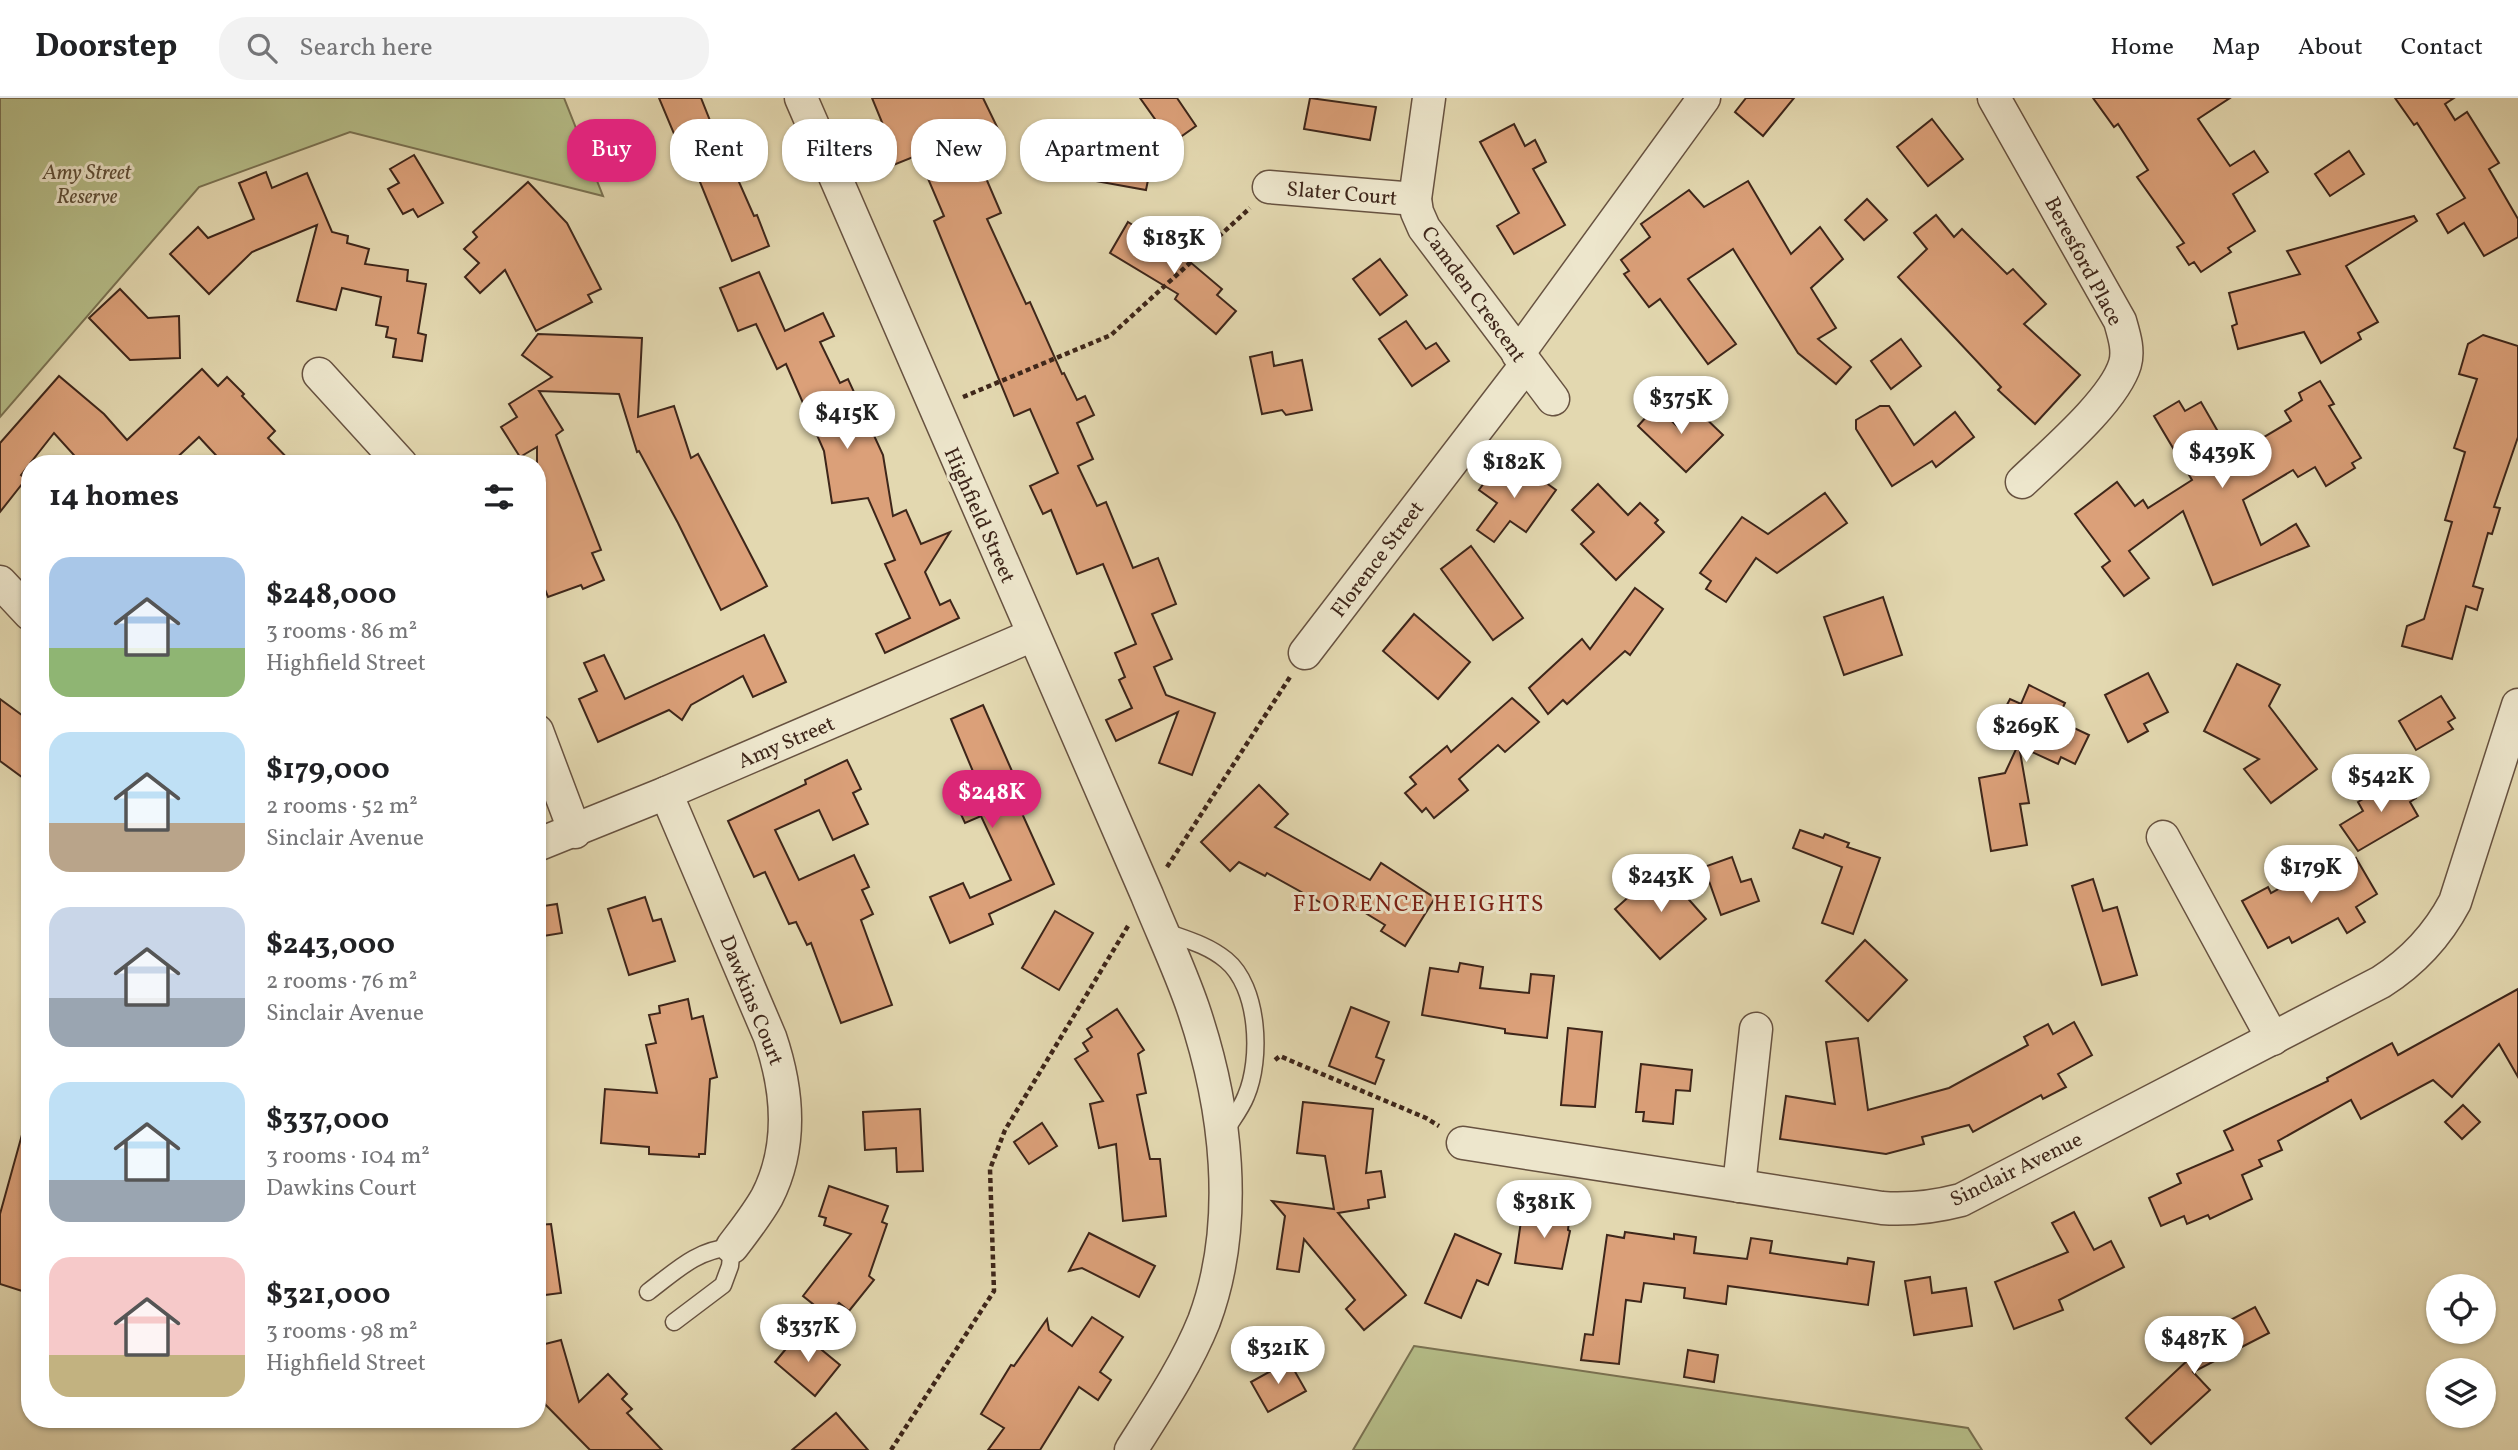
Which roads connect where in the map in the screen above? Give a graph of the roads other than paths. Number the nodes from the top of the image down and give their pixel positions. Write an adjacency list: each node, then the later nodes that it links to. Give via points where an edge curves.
1 (801, 98): 14 (street, Highfield Street)
2 (1429, 98): 6 (street, Camden Crescent)
3 (1704, 98): 7 (street, Florence Street)
4 (1994, 98): 11 (street, Beresford Place, via 2120,321 2126,351 2120,374 2097,408)
5 (1269, 187): 6 (street, Slater Court)
6 (1415, 199): 7 (street, Camden Crescent, via 1424,228)
7 (1522, 360): 9 (street, Camden Crescent); 15 (street, Florence Street)
8 (319, 373): 10 (street)
9 (1553, 399)
10 (393, 455)
11 (2022, 482)
12 (0, 582): 13 (street)
13 (21, 604)
14 (1033, 635): 18 (street, Amy Street); 22 (street, Highfield Street)
15 (1305, 653)
16 (2518, 705): 24 (street, Sinclair Avenue, via 2463,879 2444,922 2400,970)
17 (546, 755): 19 (street)
18 (666, 793): 19 (street, Amy Street); 28 (street, Dawkins Court, via 769,1037 785,1092 786,1120 776,1173 768,1196)
19 (575, 832): 21 (street, Amy Street)
20 (2163, 837): 24 (street)
21 (546, 842)
22 (1161, 930): 25 (street, Highfield Street, via 1206,1051); 25 (lane, via 1228,962 1241,976 1248,995 1254,1017 1254,1063 1246,1096)
23 (1756, 1029): 27 (street)
24 (2273, 1040): 27 (street, Sinclair Avenue, via 1961,1200 1909,1210)
25 (1222, 1136): 31 (street, Highfield Street, via 1224,1210 1214,1291 1182,1365)
26 (1462, 1143): 27 (street, Sinclair Avenue)
27 (1739, 1186)
28 (732, 1247): 29 (lane, via 698,1255); 30 (lane, Dawkins Court, via 723,1285)
29 (648, 1292)
30 (674, 1322)
31 (1131, 1450)

